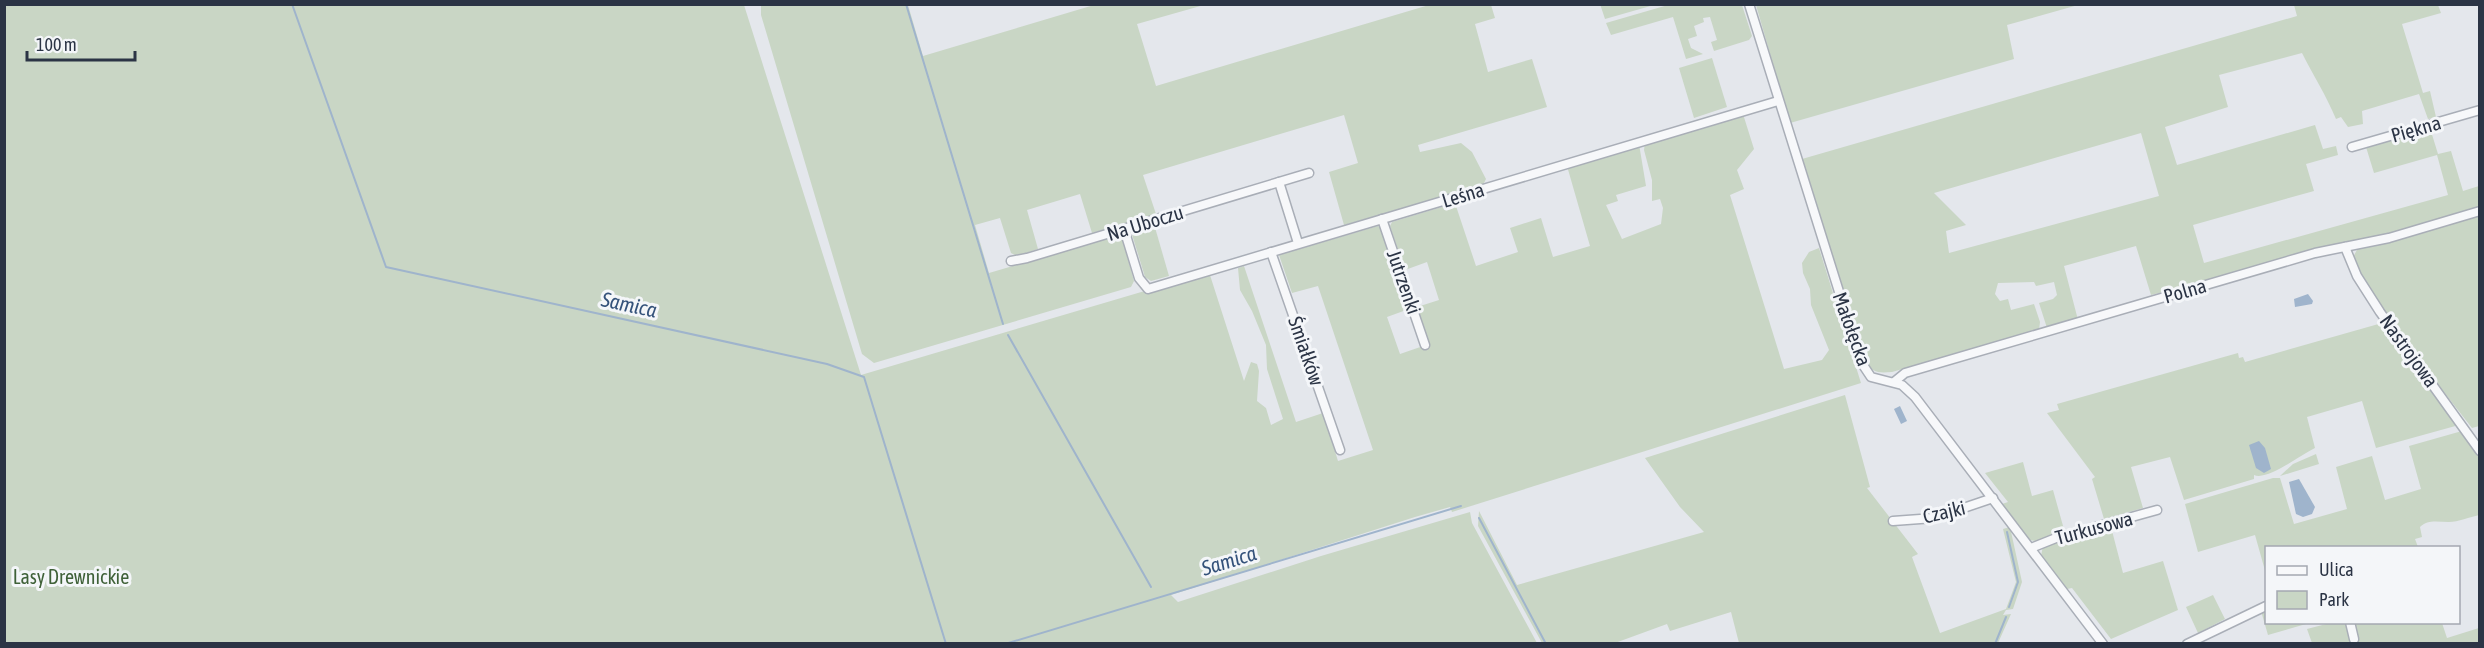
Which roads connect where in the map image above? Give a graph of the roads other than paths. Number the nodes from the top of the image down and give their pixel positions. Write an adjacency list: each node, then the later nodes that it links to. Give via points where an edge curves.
1 (1749, 4): 2 (street, Małołęcka)
2 (1778, 100): 8 (street, Leśna); 15 (street, Małołęcka, via 1859,358 1871,377)
3 (2480, 110): 4 (street, Piękna)
4 (2352, 147)
5 (1309, 173): 6 (street, Na Uboczu)
6 (1279, 182): 9 (street, Na Uboczu); 10 (street)
7 (2480, 210): 11 (street, Polna)
8 (1382, 219): 10 (street, Leśna); 14 (street, Jutrzenki)
9 (1124, 229): 12 (street, Leśna, via 1139,278 1148,289); 13 (street, Na Uboczu)
10 (1298, 243): 12 (street, Leśna)
11 (2345, 247): 15 (street, Polna, via 1966,354 1905,373); 17 (street, Nastrojowa, via 2357,276 2380,312)
12 (1271, 252): 16 (street, Śmiałków)
13 (1011, 261)
14 (1425, 345)
15 (1894, 382): 18 (street, Małołęcka, via 1915,397)
16 (1340, 450)
17 (2480, 451)
18 (1994, 498): 20 (street, Czajki, via 1934,518); 21 (street, Małołęcka)
19 (2157, 510): 21 (street, Turkusowa)
20 (1893, 521)
21 (2031, 548): 25 (street, Małołęcka)
22 (2265, 606): 26 (street)
23 (2350, 624): 24 (street)
24 (2354, 639)
25 (2103, 644)
26 (2187, 644)

